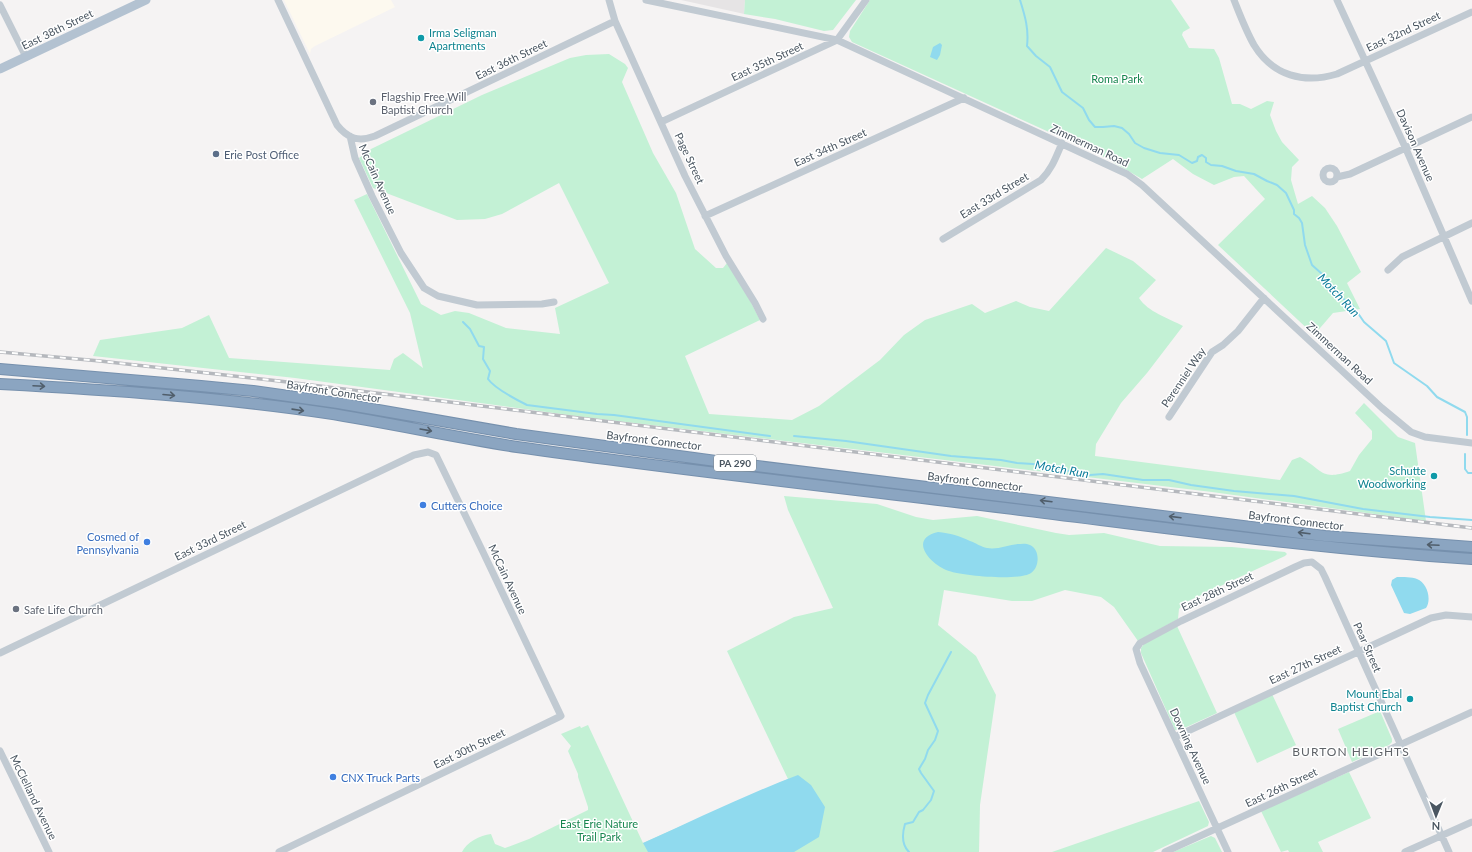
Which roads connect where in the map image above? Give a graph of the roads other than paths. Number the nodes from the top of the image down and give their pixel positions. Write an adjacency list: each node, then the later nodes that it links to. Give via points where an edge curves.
1 (146, 0): 12 (main road, East 38th Street)
2 (278, 0): 18 (street, McCain Avenue, via 337,125)
3 (609, 0): 10 (street, Page Street)
4 (646, 0): 11 (street, Zimmerman Road)
5 (866, 0): 11 (street, East 35th Street)
6 (1234, 0): 13 (street, East 32nd Street, via 1254,45 1268,62 1281,71 1297,77 1317,79 1337,74)
7 (1337, 0): 13 (street, Davison Avenue)
8 (0, 5): 12 (street)
9 (1472, 12): 13 (street, East 32nd Street)
10 (615, 21): 17 (street, Page Street); 18 (street, East 36th Street, via 375,136 364,139)
11 (837, 40): 15 (street, Zimmerman Road); 17 (street, East 35th Street)
12 (26, 57): 14 (main road, East 38th Street)
13 (1365, 61): 20 (street, Davison Avenue)
14 (0, 69)
15 (964, 98): 19 (street, Zimmerman Road); 22 (street, East 34th Street)
16 (1472, 117): 20 (street)
17 (661, 122): 22 (street, Page Street)
18 (350, 136): 29 (street, McCain Avenue, via 355,158 372,196 401,253 424,288 438,296 466,303 486,305)
19 (1062, 143): 25 (street, East 33rd Street, via 1048,173 1041,180); 27 (street, Zimmerman Road, via 1134,179)
20 (1406, 149): 21 (street, via 1350,174); 24 (street, Davison Avenue)
21 (1337, 177)
22 (705, 216): 30 (street, Page Street)
23 (1472, 223): 24 (street)
24 (1444, 237): 26 (street, via 1402,257); 28 (street, Davison Avenue)
25 (943, 238)
26 (1388, 270)
27 (1264, 298): 33 (street, Perenniel Way, via 1238,331 1212,352); 34 (street, Zimmerman Road, via 1411,432 1426,437)
28 (1472, 301)
29 (554, 302)
30 (763, 319)
31 (0, 370): 36 (highway, Bayfront Connector / PA 290, one-way to 31, via 1325,536 716,461 516,434 338,403 253,392)
32 (0, 384): 37 (highway, Bayfront Connector / PA 290, one-way to 37, via 118,391 268,406 373,421 513,446 723,474 1254,539 1372,552)
33 (1169, 417)
34 (1472, 443)
35 (432, 453): 42 (street, East 33rd Street, via 414,455); 44 (street, McCain Avenue, via 438,458)
36 (1472, 547)
37 (1472, 559)
38 (1312, 562): 40 (street, East 28th Street, via 1295,567 1181,621 1140,643); 41 (street, Pear Street, via 1321,569)
39 (1472, 617): 41 (street, East 27th Street, via 1446,615 1431,618)
40 (1136, 649): 45 (street, Downing Avenue)
41 (1358, 652): 45 (street, East 27th Street); 46 (street, Pear Street)
42 (0, 653)
43 (1472, 712): 46 (street, East 26th Street)
44 (561, 716): 52 (street, East 30th Street)
45 (1175, 737): 49 (street, Downing Avenue)
46 (1400, 744): 49 (street, East 26th Street); 50 (street, Pear Street)
47 (0, 751): 51 (street, McClelland Avenue)
48 (1472, 822): 50 (street)
49 (1217, 829): 53 (street, East 26th Street); 54 (street, Downing Avenue)
50 (1442, 835): 55 (street); 56 (street, Pear Street)
51 (49, 852)
52 (279, 852)
53 (1165, 852)
54 (1228, 852)
55 (1405, 852)
56 (1449, 852)

